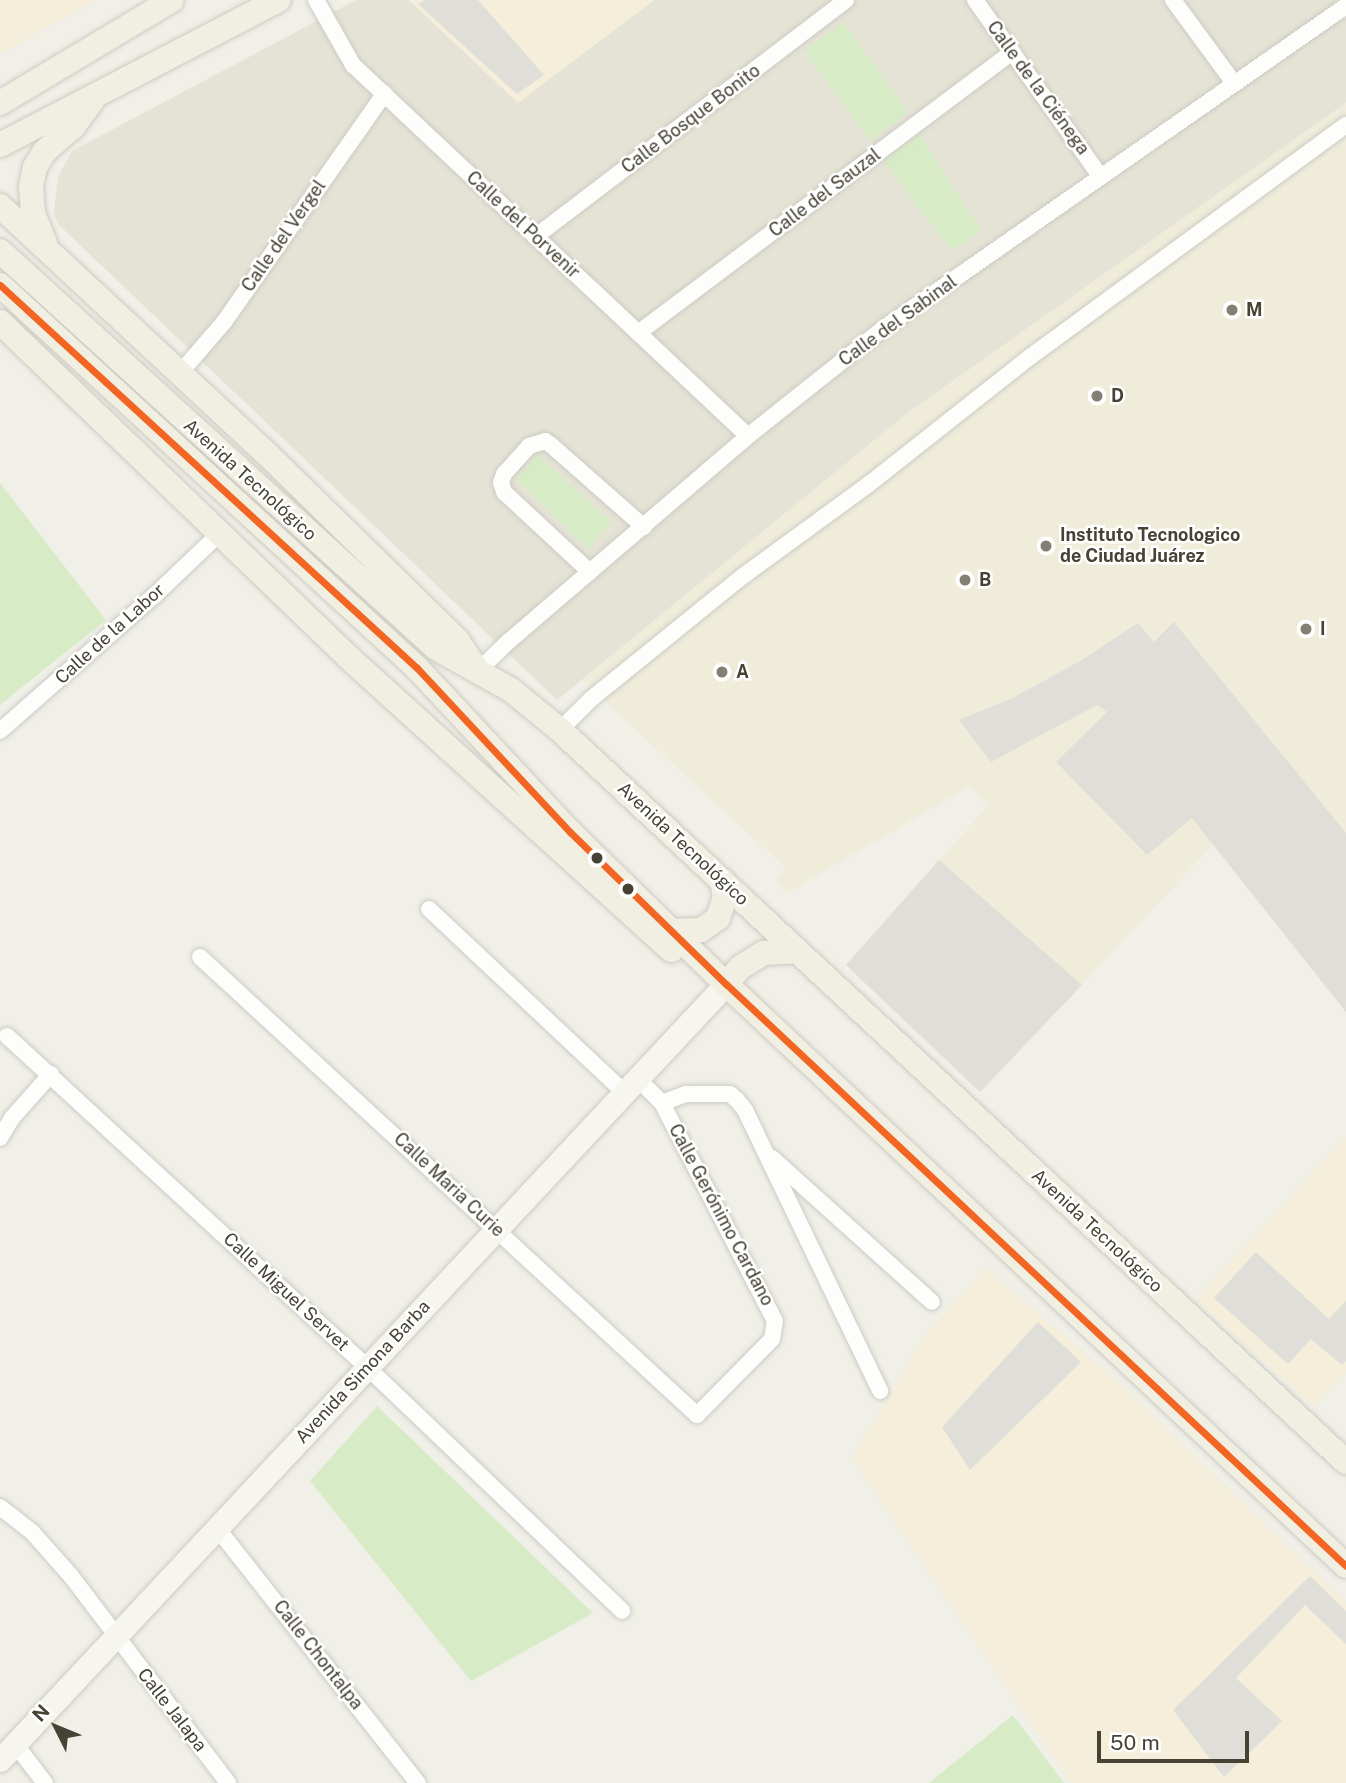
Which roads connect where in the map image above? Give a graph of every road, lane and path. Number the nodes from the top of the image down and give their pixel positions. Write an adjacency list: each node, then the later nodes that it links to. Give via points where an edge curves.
1 (172, 0): 9 (main road)
2 (279, 0): 13 (main road)
3 (316, 0): 12 (street, Calle del Porvenir, via 353,65)
4 (846, 0): 19 (street, Calle Bosque Bonito)
5 (975, 0): 8 (street, Calle de la Ciénega)
6 (1173, 0): 11 (street)
7 (1346, 6): 11 (street, Calle del Sabinal)
8 (1012, 52): 17 (street, Calle de la Ciénega); 24 (street, Calle del Sauzal)
9 (47, 74): 10 (main road, via 17,76); 14 (main road)
10 (0, 83)
11 (1234, 83): 17 (street, Calle del Sabinal)
12 (384, 94): 19 (street, Calle del Porvenir); 25 (street, Calle del Vergel, via 224,322)
13 (96, 95): 16 (main road); 20 (main road, via 35,167 33,214)
14 (0, 103)
15 (1346, 125): 31 (street, via 743,576)
16 (0, 145)
17 (1101, 177): 26 (street, Calle del Sabinal, via 884,328)
18 (0, 206): 20 (main road)
19 (536, 237): 24 (street, Calle del Porvenir)
20 (48, 250): 25 (main road)
21 (0, 251): 30 (main road, Avenida Tecnológico, via 436,648)
22 (0, 285): 35 (main road, Avenida Tecnológico, via 417,668 570,832)
23 (0, 322): 28 (main road)
24 (638, 333): 26 (street, Calle del Porvenir)
25 (180, 373): 30 (main road, via 457,640)
26 (748, 436): 27 (street, Calle del Sabinal)
27 (644, 527): 29 (street, Calle del Sabinal); 29 (street, via 551,445 545,441 529,446 504,474 504,492)
28 (219, 534): 32 (street, Calle de la Labor); 38 (main road, via 666,947)
29 (590, 572): 30 (street, Calle del Sabinal)
30 (478, 671): 31 (main road, Avenida Tecnológico, via 511,690)
31 (559, 730): 33 (main road, Avenida Tecnológico)
32 (0, 731)
33 (722, 880): 35 (main road, via 725,898 718,918 701,930); 36 (main road, Avenida Tecnológico)
34 (429, 909): 41 (street, Calle Gerónimo Cardano)
35 (673, 930): 38 (main road, Avenida Tecnológico)
36 (798, 951): 38 (main road, via 763,953); 50 (main road, Avenida Tecnológico)
37 (200, 957): 45 (street, Calle Maria Curie)
38 (726, 984): 41 (main road, Avenida Simona Barba); 53 (main road, Avenida Tecnológico)
39 (7, 1036): 40 (street, Calle Miguel Servet)
40 (51, 1074): 43 (street); 47 (street, Calle Miguel Servet)
41 (632, 1086): 42 (street, Calle Gerónimo Cardano); 45 (main road, Avenida Simona Barba)
42 (662, 1103): 44 (street, via 686,1094 730,1094 745,1110); 49 (street, Calle Gerónimo Cardano, via 776,1327 772,1339)
43 (0, 1138)
44 (765, 1152): 46 (street); 48 (street)
45 (497, 1229): 47 (main road, Avenida Simona Barba); 49 (street, Calle Maria Curie)
46 (932, 1302)
47 (367, 1367): 52 (main road, Avenida Simona Barba); 54 (street, Calle Miguel Servet)
48 (880, 1391)
49 (697, 1415)
50 (1346, 1462)
51 (0, 1507): 55 (street, Calle Jalapa, via 32,1532)
52 (217, 1528): 55 (main road, Avenida Simona Barba); 59 (street, Calle Chontalpa)
53 (1342, 1560)
54 (622, 1611)
55 (117, 1636): 56 (main road, Avenida Simona Barba); 58 (street, Calle Jalapa)
56 (8, 1752): 57 (street)
57 (46, 1783)
58 (228, 1783)
59 (418, 1783)

